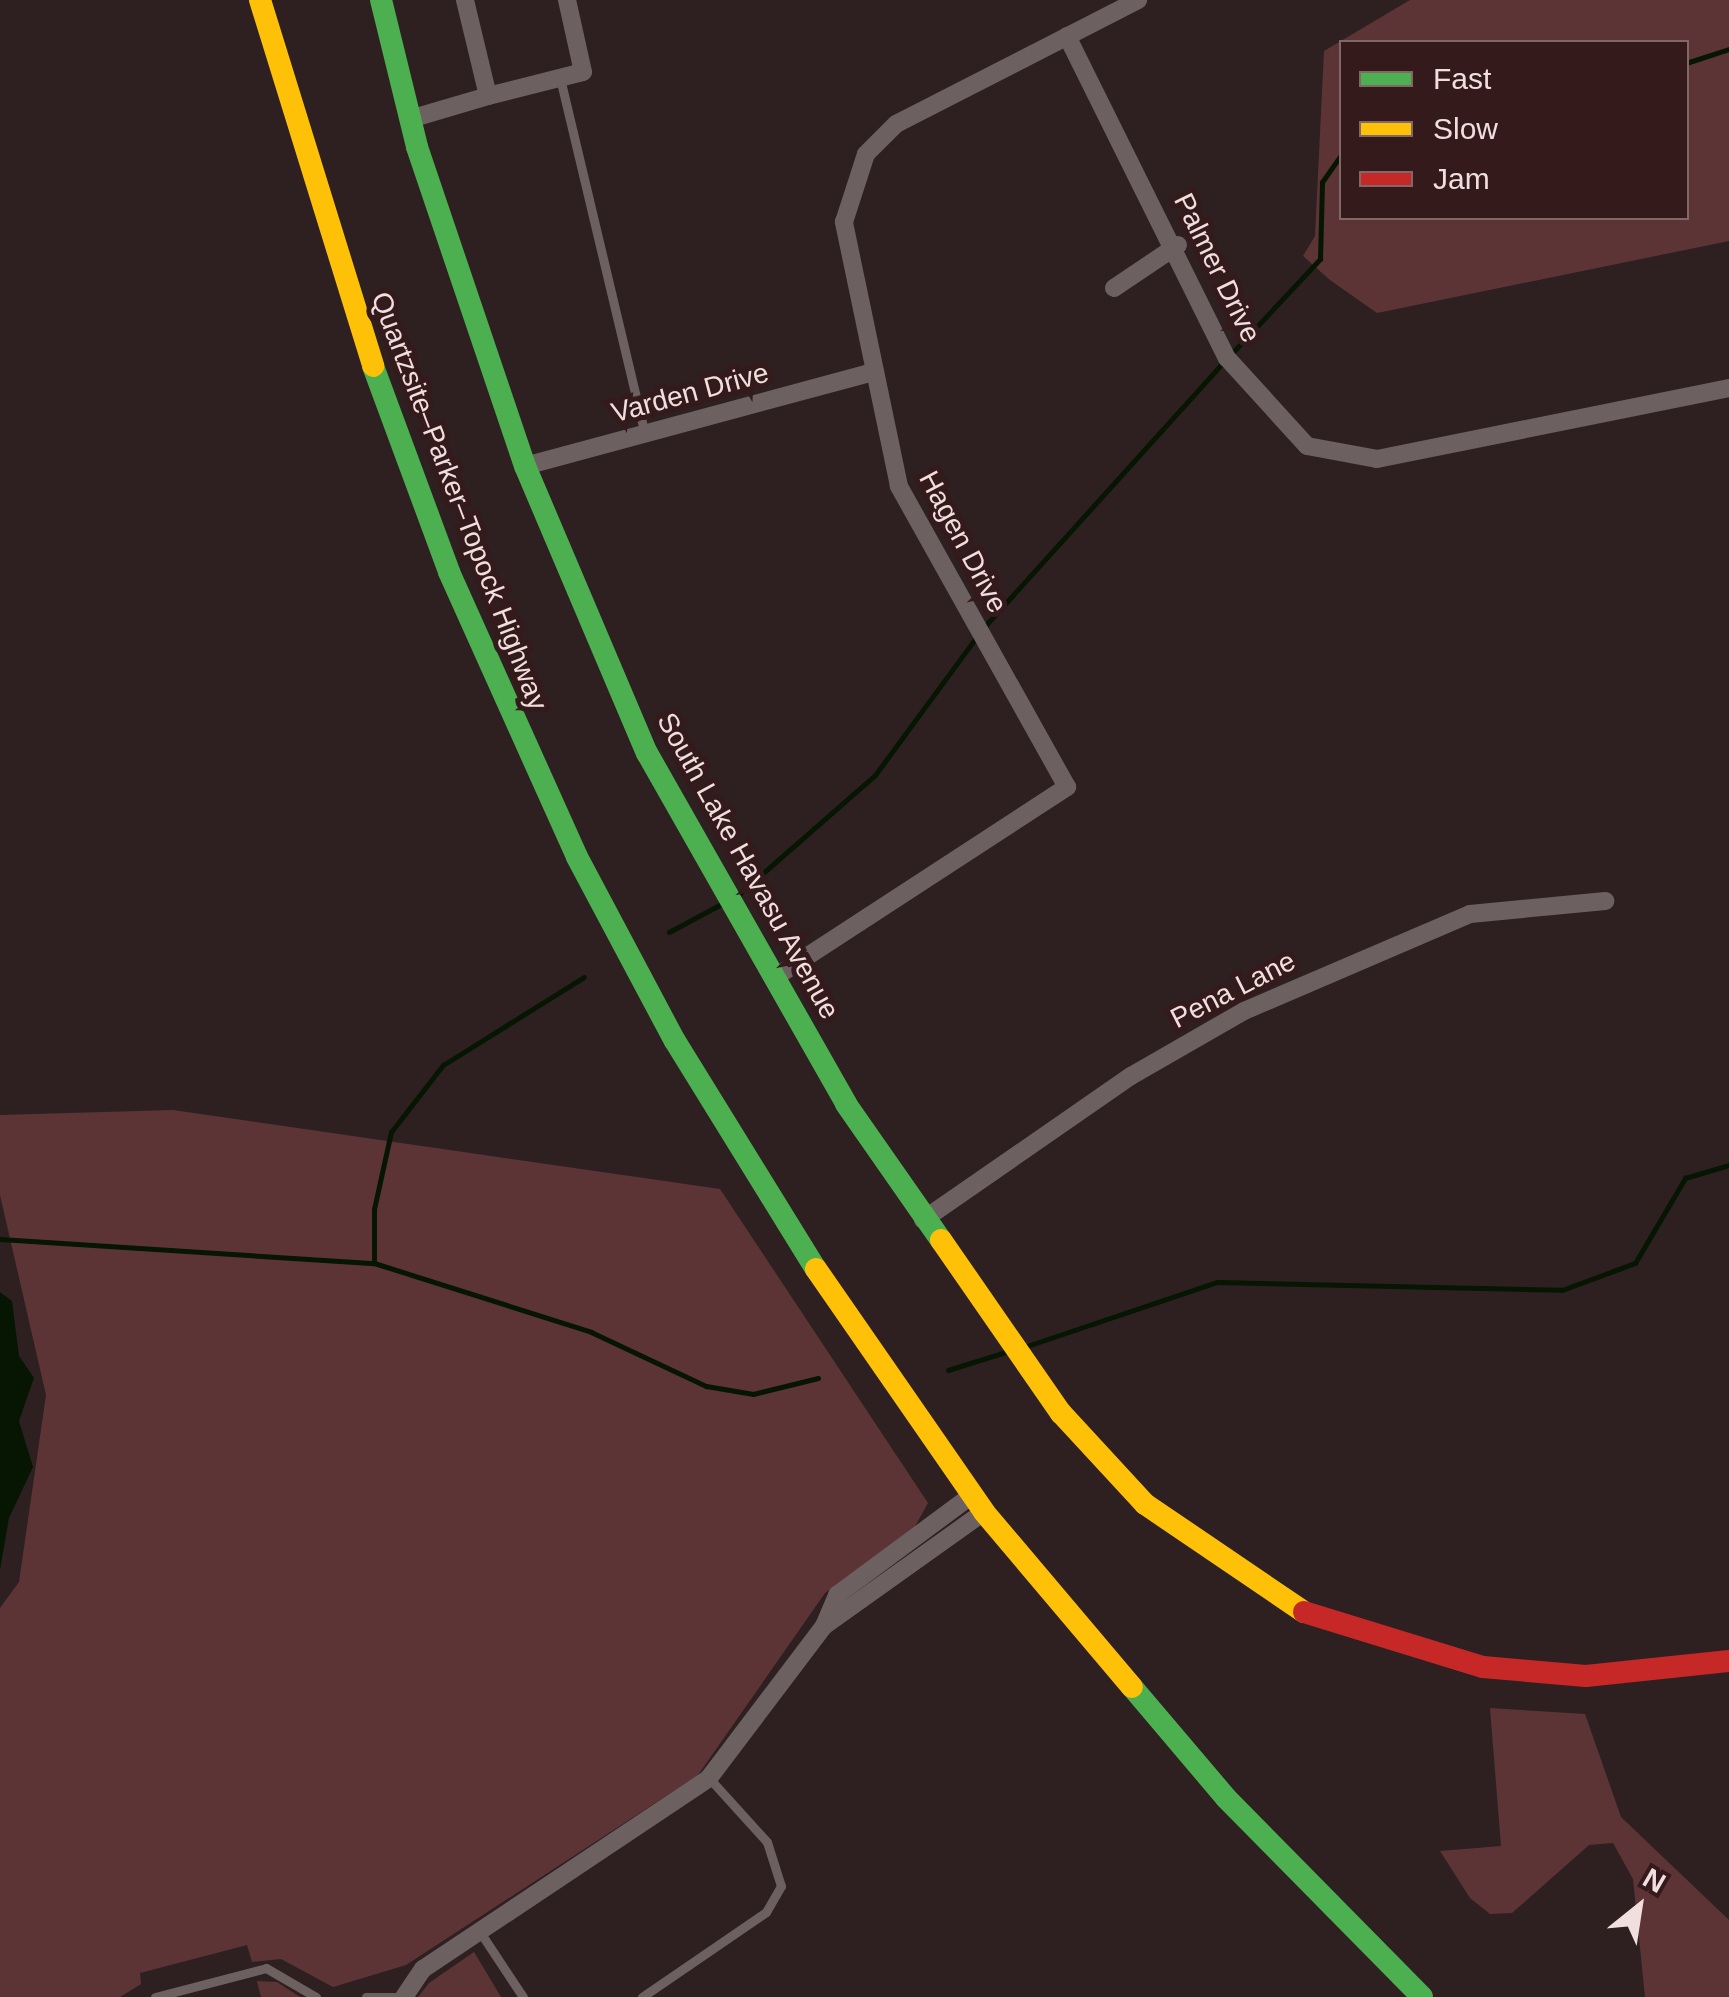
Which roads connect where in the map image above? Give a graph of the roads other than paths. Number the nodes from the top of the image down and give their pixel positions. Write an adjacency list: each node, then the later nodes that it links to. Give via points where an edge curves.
1 (260, 0): 19 (main road, Quartzsite–Parker–Topock Highway, via 374,377 532,764 727,1131)
2 (381, 0): 9 (main road, South Lake Havasu Avenue)
3 (464, 0): 8 (street)
4 (566, 0): 7 (street, via 584,72)
5 (1138, 0): 6 (street, Hagen Drive)
6 (1067, 36): 10 (street, Palmer Drive); 12 (street, Hagen Drive, via 896,124 866,154 844,222)
7 (560, 78): 8 (street); 14 (lane)
8 (488, 96): 9 (street)
9 (410, 119): 15 (main road, South Lake Havasu Avenue)
10 (1178, 245): 11 (street); 13 (street, Palmer Drive, via 1227,358 1307,446 1377,459)
11 (1114, 288)
12 (870, 373): 14 (street, Varden Drive); 17 (street, Hagen Drive, via 917,523 1067,787)
13 (1729, 388)
14 (644, 434): 15 (street, Varden Drive)
15 (526, 466): 17 (main road, South Lake Havasu Avenue, via 647,753)
16 (1605, 901): 18 (street, Pena Lane, via 1470,914 1244,1011 1131,1076)
17 (774, 978): 18 (main road, South Lake Havasu Avenue)
18 (923, 1220): 20 (main road, South Lake Havasu Avenue, via 1061,1414 1144,1504 1303,1612 1483,1668 1586,1676)
19 (978, 1504): 21 (street, via 824,1626); 29 (main road, Quartzsite–Parker–Topock Highway, via 1226,1798)
20 (1729, 1661)
21 (710, 1778): 22 (street); 28 (lane, via 766,1842 781,1886 766,1912)
22 (480, 1932): 26 (street, via 423,1969); 27 (lane)
23 (155, 1997): 24 (lane, via 266,1968)
24 (316, 1997)
25 (366, 1997): 26 (lane)
26 (403, 1997)
27 (522, 1997)
28 (642, 1997)
29 (1422, 1997)

